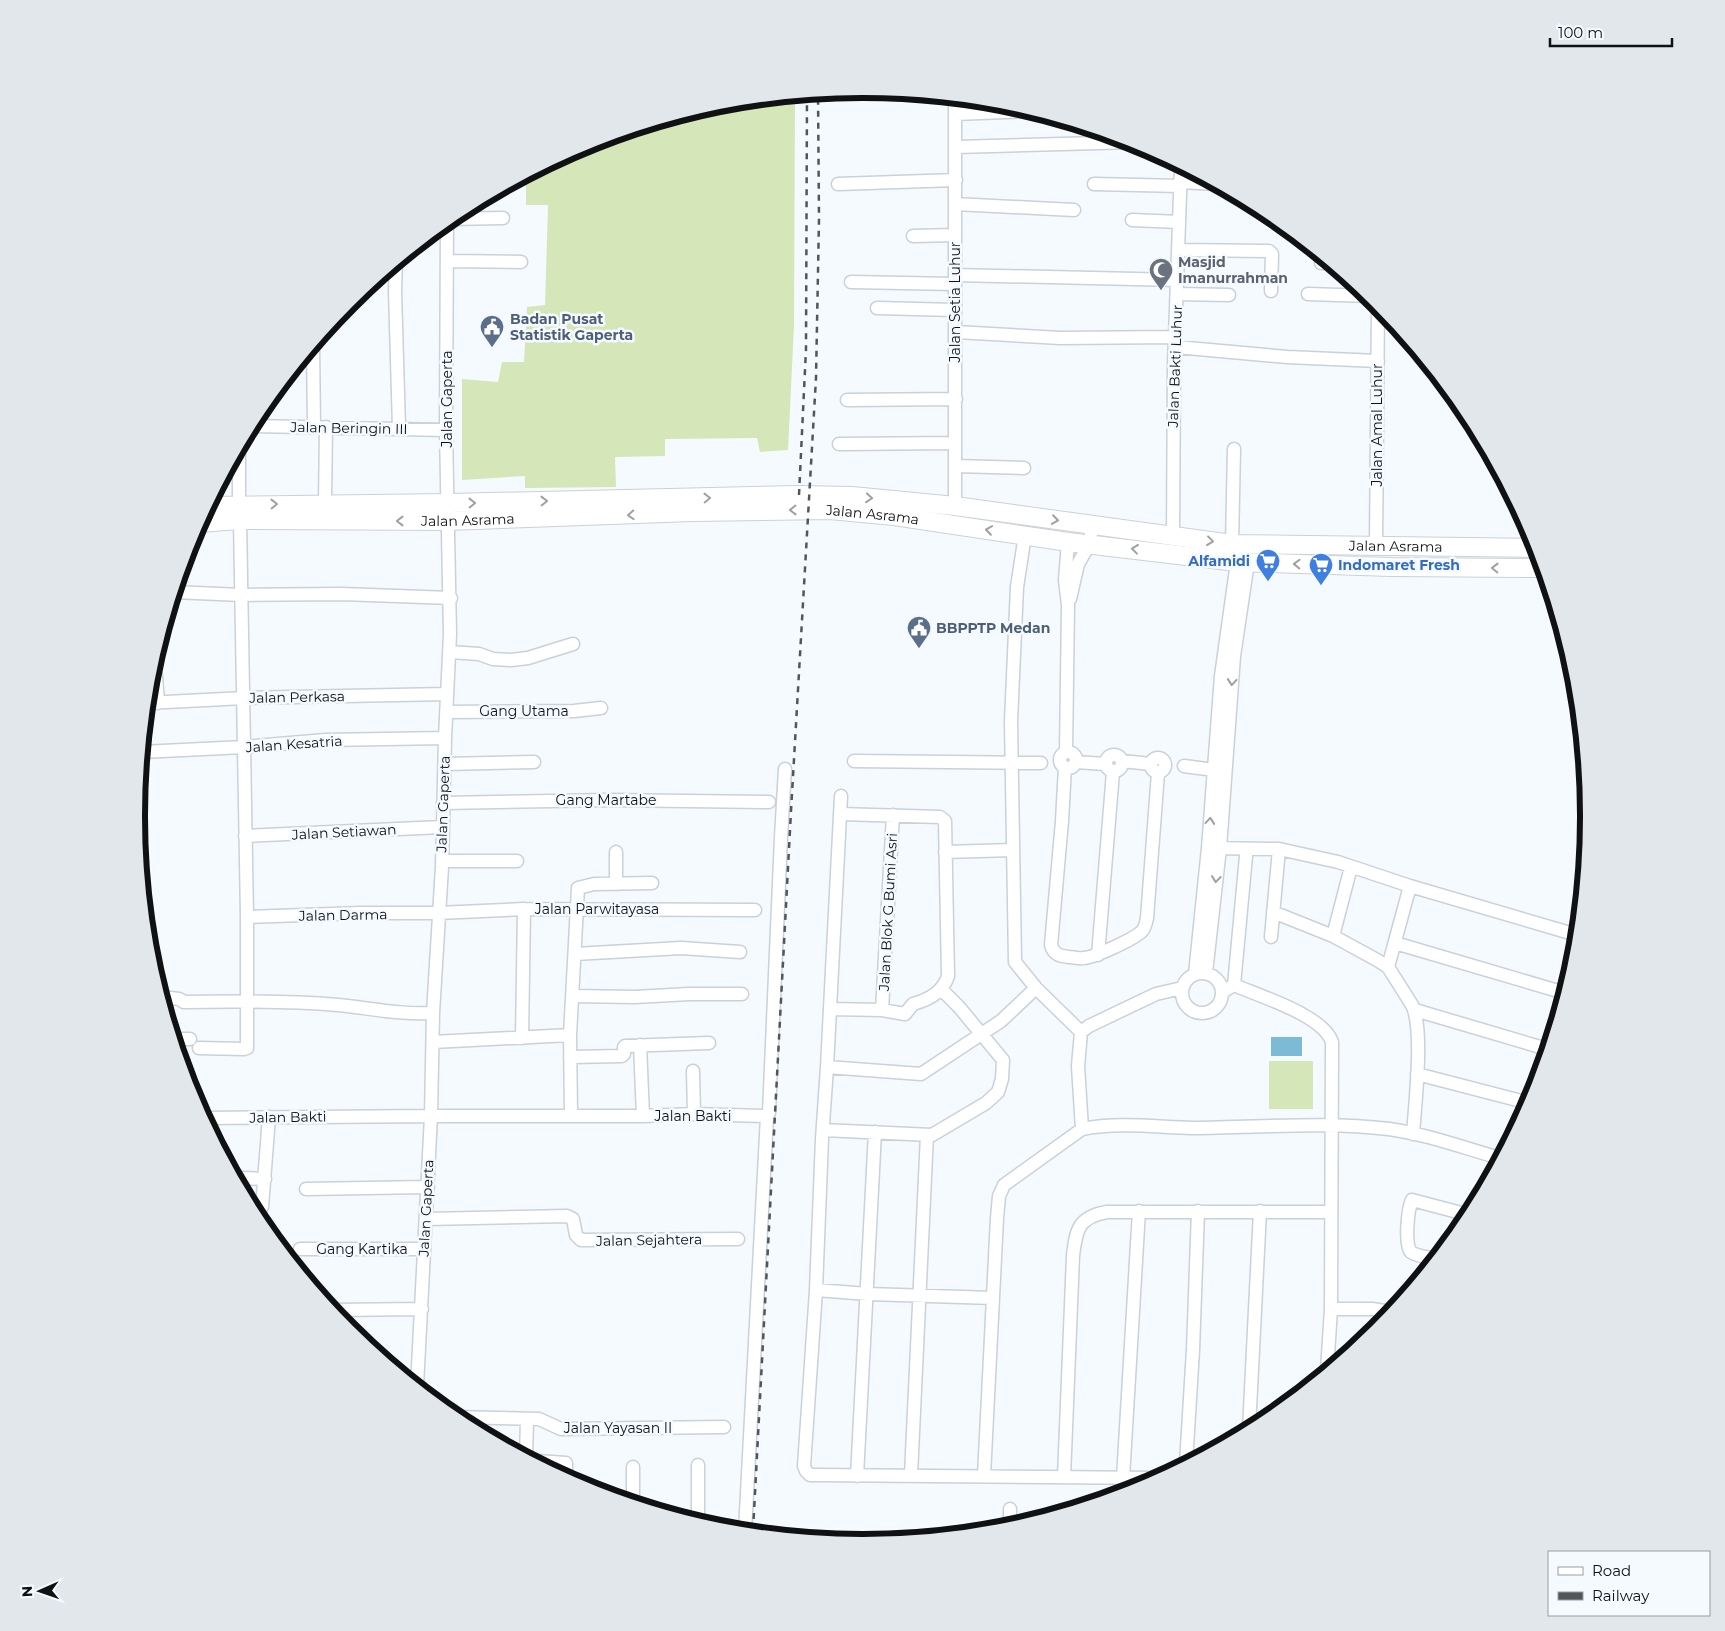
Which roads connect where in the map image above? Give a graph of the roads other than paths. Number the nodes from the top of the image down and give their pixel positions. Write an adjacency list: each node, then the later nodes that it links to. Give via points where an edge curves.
1 (955, 104): 3 (street, Jalan Setia Luhur)
2 (1005, 111): 3 (street)
3 (956, 114): 5 (street, Jalan Setia Luhur)
4 (1111, 143): 5 (street)
5 (956, 147): 7 (street, Jalan Setia Luhur)
6 (1181, 173): 10 (street, Jalan Bakti Luhur)
7 (956, 180): 8 (street); 12 (street, Jalan Setia Luhur)
8 (838, 184)
9 (1094, 184): 10 (street)
10 (1181, 184): 11 (street); 17 (street, Jalan Bakti Luhur)
11 (1203, 184)
12 (955, 204): 13 (street); 19 (street, Jalan Setia Luhur)
13 (1074, 210)
14 (503, 218): 15 (street)
15 (463, 219)
16 (1132, 220): 17 (street)
17 (1180, 222): 21 (street, Jalan Bakti Luhur)
18 (448, 230): 22 (street, Jalan Gaperta)
19 (955, 235): 20 (street); 25 (street, Jalan Setia Luhur)
20 (913, 236)
21 (1179, 250): 26 (street, Jalan Bakti Luhur); 28 (street, via 1269,251 1272,254)
22 (447, 261): 23 (street); 45 (street, Jalan Gaperta)
23 (521, 262)
24 (396, 270): 44 (street)
25 (955, 280): 26 (street); 27 (street); 34 (street, Jalan Setia Luhur)
26 (1178, 280): 29 (street, Jalan Bakti Luhur)
27 (851, 282)
28 (1271, 291)
29 (1177, 294): 31 (street); 37 (street, Jalan Bakti Luhur)
30 (1308, 294): 32 (street)
31 (1229, 295)
32 (1357, 296)
33 (877, 308): 34 (street)
34 (955, 310): 36 (street, Jalan Setia Luhur)
35 (1378, 316): 39 (street, Jalan Amal Luhur)
36 (956, 332): 37 (street); 40 (street, Jalan Setia Luhur)
37 (1175, 342): 39 (street, via 1287,357); 60 (street, Jalan Bakti Luhur)
38 (314, 353): 43 (street)
39 (1378, 361): 65 (street, Jalan Amal Luhur)
40 (956, 399): 41 (street); 46 (street, Jalan Setia Luhur)
41 (847, 400)
42 (260, 426): 43 (street, Jalan Beringin III)
43 (320, 427): 44 (street, Jalan Beringin III); 52 (street)
44 (399, 428): 45 (street, Jalan Beringin III)
45 (446, 430): 53 (street, Jalan Gaperta)
46 (955, 443): 47 (street); 50 (street, Jalan Setia Luhur)
47 (839, 444)
48 (1234, 449): 64 (street)
49 (239, 460): 56 (street)
50 (956, 466): 51 (street); 54 (street, Jalan Setia Luhur)
51 (1024, 468)
52 (325, 503): 53 (highway, Jalan Asrama); 56 (highway, Jalan Asrama, one-way to 52)
53 (448, 503): 54 (highway, Jalan Asrama, one-way to 54, via 810,495); 58 (street, Jalan Gaperta)
54 (955, 506): 59 (highway, Jalan Asrama, one-way to 59)
55 (215, 507): 56 (highway, Jalan Asrama)
56 (239, 512): 57 (highway, Jalan Asrama); 58 (highway, Jalan Asrama, one-way to 56); 71 (street)
57 (209, 520)
58 (448, 521): 62 (highway, Jalan Asrama, one-way to 58, via 894,516 830,510); 72 (street, Jalan Gaperta)
59 (1092, 526): 60 (highway, Jalan Asrama); 63 (street)
60 (1173, 537): 64 (highway, Jalan Asrama, one-way to 64)
61 (1068, 542): 62 (highway, Jalan Asrama); 63 (highway, Jalan Asrama); 68 (street)
62 (1024, 543): 86 (street, via 1017,587)
63 (1090, 543): 67 (highway, Jalan Asrama, one-way to 63); 68 (street)
64 (1232, 544): 65 (highway, Jalan Asrama)
65 (1376, 546): 66 (highway, Jalan Asrama)
66 (1529, 548)
67 (1243, 562): 69 (highway, Jalan Asrama, one-way to 67, via 1390,568); 75 (street)
68 (1072, 563): 89 (street, via 1065,580 1068,605 1066,752 1074,754)
69 (1536, 568)
70 (181, 592): 71 (street)
71 (241, 595): 72 (street); 77 (street)
72 (451, 598): 73 (street, Jalan Gaperta)
73 (450, 644): 74 (street, via 493,659 511,660); 76 (street, Jalan Gaperta)
74 (573, 644)
75 (1229, 654): 93 (street); 101 (street, one-way to 101)
76 (447, 694): 77 (street, Jalan Perkasa); 80 (street, Jalan Gaperta)
77 (244, 698): 78 (street, Jalan Perkasa); 82 (street)
78 (154, 703)
79 (601, 708): 80 (street, Gang Utama)
80 (446, 712): 81 (street, Jalan Gaperta)
81 (445, 738): 82 (street, Jalan Kesatria, via 326,740); 88 (street, Jalan Gaperta)
82 (244, 747): 83 (street, Jalan Kesatria); 100 (street)
83 (148, 752)
84 (854, 761): 86 (street)
85 (534, 762): 88 (street)
86 (1011, 763): 87 (street); 103 (street)
87 (1041, 763)
88 (445, 764): 96 (street, Jalan Gaperta)
89 (1071, 765): 91 (street); 125 (street, via 1062,821 1051,945 1055,953 1062,956 1086,958)
90 (1184, 766): 93 (street)
91 (1109, 768): 125 (street); 125 (street, via 1109,756 1113,754 1122,761 1155,768 1146,924 1141,932)
92 (785, 769): 160 (street)
93 (1214, 770): 101 (street, one-way to 93)
94 (841, 796): 97 (street)
95 (769, 802): 96 (street, Gang Martabe)
96 (443, 803): 99 (street, Jalan Gaperta)
97 (840, 814): 98 (street); 138 (street)
98 (893, 815): 105 (street, via 940,817 946,824); 139 (street, Jalan Blok G Bumi Asri)
99 (442, 827): 100 (street, Jalan Setiawan); 107 (street, Jalan Gaperta)
100 (245, 836): 118 (street)
101 (1214, 848): 102 (street); 127 (street)
102 (1279, 849): 109 (street); 116 (street)
103 (1013, 850): 105 (street); 129 (street, via 1015,962)
104 (616, 852): 111 (street)
105 (945, 852): 131 (street, via 948,976)
106 (1246, 856): 128 (street)
107 (442, 861): 108 (street); 117 (street, Jalan Gaperta)
108 (517, 861)
109 (1351, 868): 112 (street); 121 (street)
110 (652, 883): 111 (street)
111 (616, 884): 114 (street, via 578,887)
112 (1410, 886): 119 (street); 122 (street)
113 (524, 909): 114 (street, Jalan Parwitayasa); 117 (street, Jalan Parwitayasa); 145 (street)
114 (577, 909): 115 (street, Jalan Parwitayasa); 124 (street)
115 (755, 910)
116 (1273, 912): 120 (street); 121 (street)
117 (438, 914): 118 (street, Jalan Darma); 141 (street, Jalan Gaperta)
118 (247, 917): 137 (street)
119 (1570, 933)
120 (1271, 936)
121 (1333, 936): 126 (street)
122 (1395, 943): 126 (street); 132 (street)
123 (740, 952): 124 (street, via 676,948)
124 (575, 954): 135 (street)
125 (1098, 954)
126 (1388, 967): 140 (street)
127 (1200, 973): 130 (street, via 1189,977); 133 (street, via 1217,980)
128 (1234, 985): 133 (street); 163 (street, via 1308,1016 1330,1036 1333,1048)
129 (1036, 988): 142 (street); 143 (street)
130 (1182, 988): 133 (street, via 1188,1007 1200,1013 1218,1005); 142 (street, via 1156,994)
131 (941, 989): 139 (street, via 923,1002 913,1004 905,1014); 143 (street)
132 (1559, 990)
133 (1222, 992)
134 (742, 994): 135 (street)
135 (573, 996): 144 (street)
136 (168, 998): 137 (street, via 184,1002)
137 (247, 1002): 141 (street); 146 (street, via 246,1049)
138 (830, 1009): 139 (street); 152 (street)
139 (882, 1010)
140 (1415, 1010): 150 (street); 154 (street)
141 (433, 1013): 147 (street, Jalan Gaperta)
142 (1081, 1032): 164 (street, via 1078,1066)
143 (982, 1034): 152 (street, via 921,1074); 168 (street, via 1003,1060 998,1092 937,1133)
144 (570, 1035): 145 (street); 151 (street)
145 (522, 1038): 147 (street)
146 (181, 1040)
147 (433, 1042): 158 (street, Jalan Gaperta)
148 (709, 1043): 149 (street)
149 (640, 1045): 151 (street, via 624,1046 622,1056); 159 (street)
150 (1542, 1047)
151 (570, 1057): 157 (street)
152 (827, 1067): 165 (street)
153 (693, 1071): 156 (street)
154 (1417, 1074): 155 (street); 167 (street)
155 (1521, 1101)
156 (694, 1114): 159 (street, Jalan Bakti); 160 (street, Jalan Bakti)
157 (571, 1115): 158 (street, Jalan Bakti); 159 (street, Jalan Bakti)
158 (431, 1116): 161 (street, Jalan Bakti); 172 (street, Jalan Gaperta)
159 (643, 1116)
160 (767, 1116): 215 (street)
161 (269, 1117): 162 (street, Jalan Bakti); 171 (street)
162 (212, 1118)
163 (1332, 1126): 164 (street, via 1105,1126); 167 (street, via 1390,1129); 178 (street)
164 (1082, 1129): 188 (street, via 1010,1179 1000,1190)
165 (823, 1130): 166 (street); 185 (street)
166 (875, 1132): 168 (street); 186 (street)
167 (1413, 1134): 169 (street)
168 (927, 1135): 187 (street)
169 (1494, 1156)
170 (244, 1178): 171 (street)
171 (265, 1179): 174 (street)
172 (428, 1187): 173 (street); 180 (street, Jalan Gaperta)
173 (306, 1189)
174 (262, 1207)
175 (1139, 1211): 176 (street); 208 (street, via 1096,1214 1077,1230 1072,1275); 209 (street)
176 (1198, 1211): 177 (street); 200 (street)
177 (1260, 1211): 178 (street); 196 (street)
178 (1331, 1212): 190 (street)
179 (1460, 1212): 184 (street, via 1413,1199 1410,1202 1407,1243 1414,1253)
180 (426, 1219): 181 (street, Jalan Sejahtera, via 567,1216 574,1219 576,1235 581,1240); 183 (street, Jalan Gaperta)
181 (738, 1239)
182 (300, 1249): 183 (street, Gang Kartika)
183 (424, 1249): 189 (street, Jalan Gaperta)
184 (1428, 1257)
185 (816, 1290): 186 (street); 206 (street, via 804,1466 810,1475)
186 (868, 1294): 187 (street); 206 (street)
187 (920, 1295): 188 (street); 205 (street)
188 (993, 1298): 207 (street)
189 (422, 1309): 191 (street); 194 (street, Jalan Gaperta)
190 (1331, 1309): 192 (street); 193 (street)
191 (343, 1310)
192 (1381, 1311)
193 (1328, 1362)
194 (417, 1379)
195 (473, 1418): 197 (street, Jalan Yayasan II)
196 (1249, 1419)
197 (527, 1420): 198 (street, Jalan Yayasan II, via 542,1420 561,1428); 199 (street)
198 (724, 1428)
199 (526, 1449)
200 (1186, 1456)
201 (553, 1463): 204 (street, via 566,1463)
202 (698, 1465): 213 (street)
203 (633, 1467): 211 (street)
204 (566, 1469)
205 (911, 1475): 206 (street); 207 (street)
206 (857, 1476)
207 (984, 1476): 208 (street)
208 (1064, 1477): 209 (street)
209 (1123, 1478): 210 (street)
210 (1139, 1478)
211 (633, 1495)
212 (1010, 1509): 214 (street)
213 (698, 1514)
214 (1010, 1518)
215 (745, 1523)

